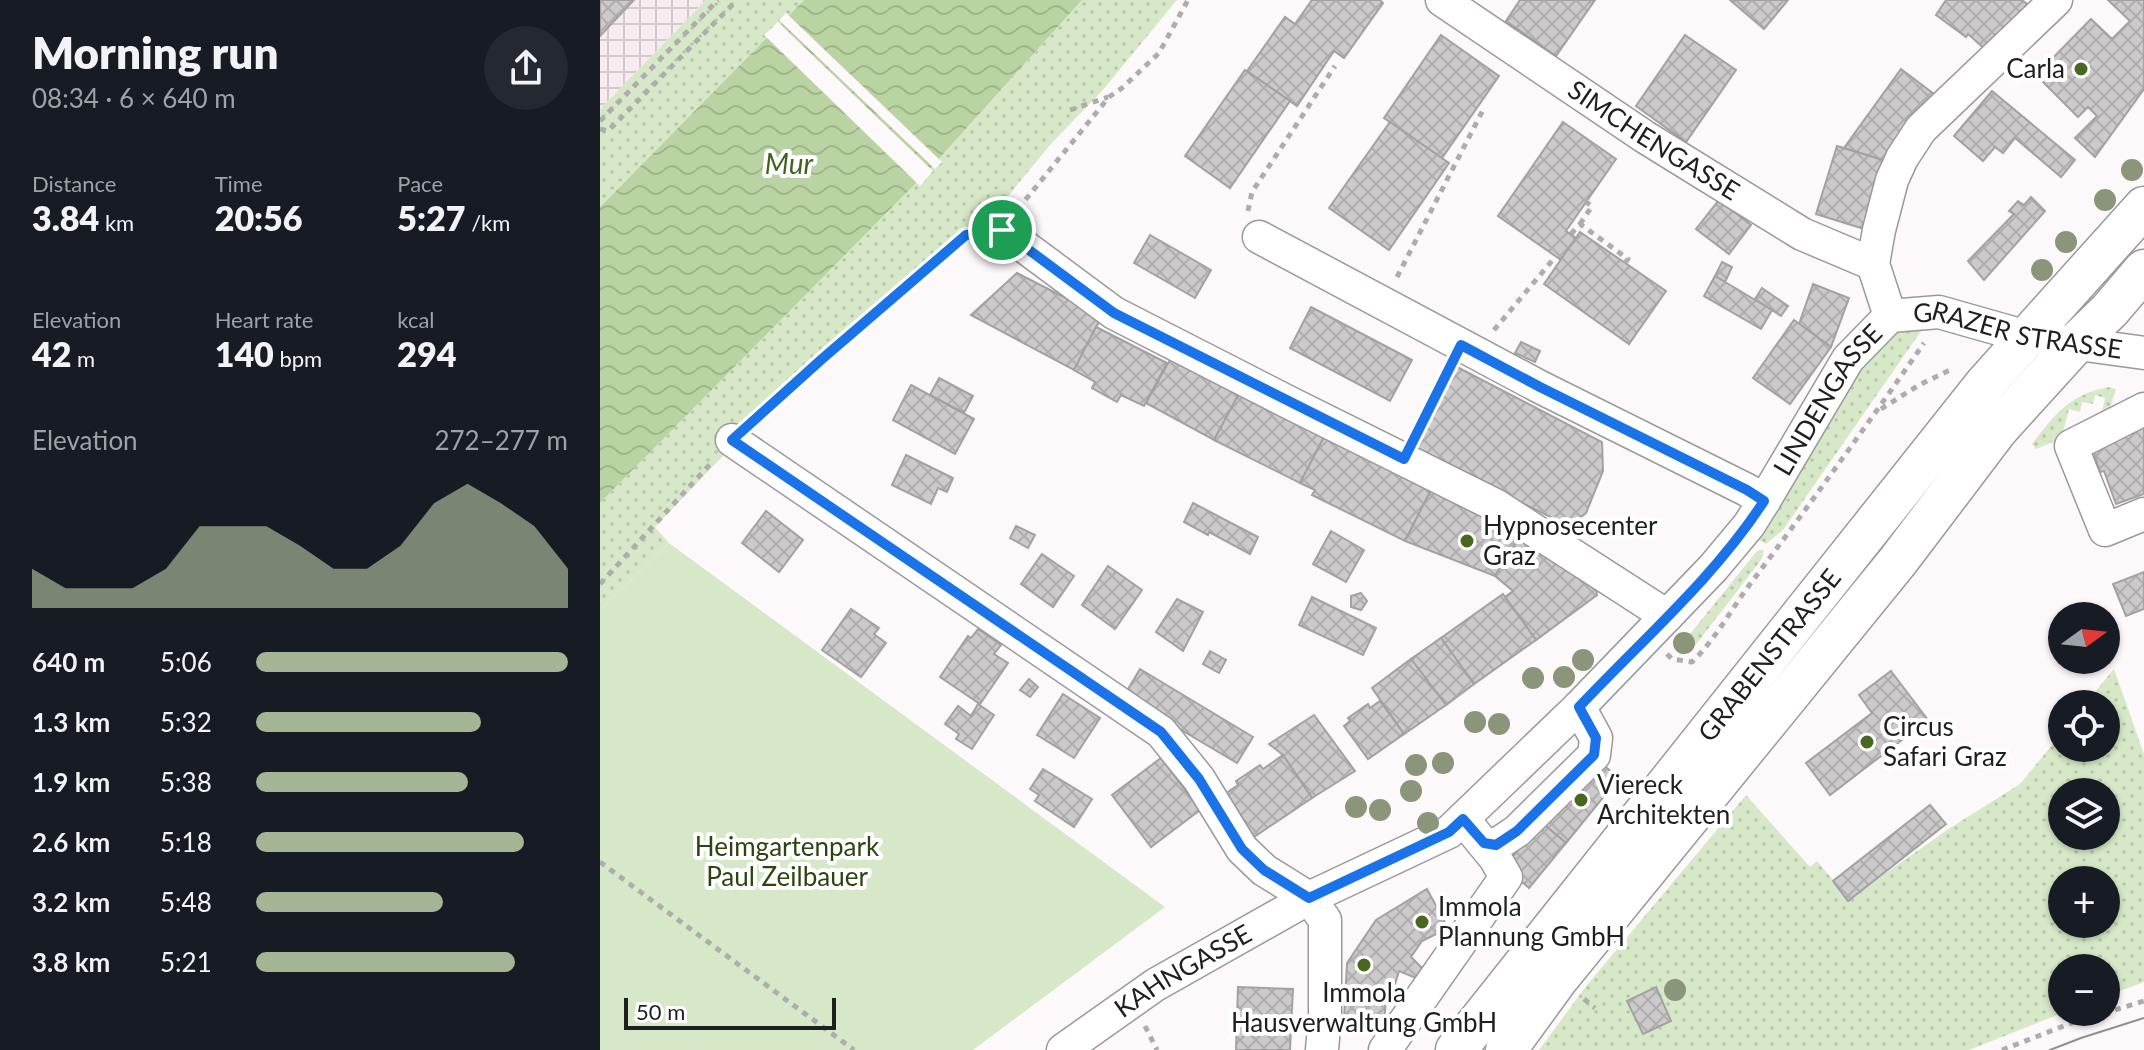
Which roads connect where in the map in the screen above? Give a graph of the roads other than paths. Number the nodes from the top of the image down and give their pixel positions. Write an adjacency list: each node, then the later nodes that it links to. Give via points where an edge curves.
1 (1442, 0): 6 (street, SIMCHENGASSE, via 1645,137 1802,234)
2 (2056, 0): 6 (street, LINDENGASSE, via 1921,129 1892,180)
3 (2144, 207): 9 (main road, GRABENSTRASSE)
4 (1002, 230): 16 (street, via 1114,313 1495,505)
5 (1259, 237): 14 (street)
6 (1873, 264): 8 (street, LINDENGASSE)
7 (2144, 270): 10 (main road, GRABENSTRASSE)
8 (1890, 316): 9 (street, GRAZER STRASSE, via 1939,312); 14 (street, LINDENGASSE, via 1848,359)
9 (2027, 337): 10 (street, GRAZER STRASSE); 24 (main road, GRABENSTRASSE, via 1891,500)
10 (2076, 343): 11 (street, GRAZER STRASSE); 25 (main road, GRABENSTRASSE, via 1998,429)
11 (2144, 353)
12 (2144, 409): 15 (street, via 2071,446 2105,530)
13 (732, 440): 20 (street, via 1161,732 1199,779 1242,849)
14 (1764, 501): 16 (street, LINDENGASSE, via 1713,568)
15 (2144, 514)
16 (1667, 616): 17 (street, LINDENGASSE)
17 (1579, 707): 18 (street, LINDENGASSE); 19 (street, via 1596,738 1594,755 1517,831 1496,845)
18 (1463, 819): 19 (street); 20 (street, LINDENGASSE, via 1449,832)
19 (1484, 843): 23 (street, via 1506,877)
20 (1309, 898): 21 (street, KAHNGASSE, via 1155,985); 22 (street, via 1325,920)
21 (1063, 1050)
22 (1322, 1050)
23 (1385, 1050)
24 (1456, 1050)
25 (1506, 1050)

